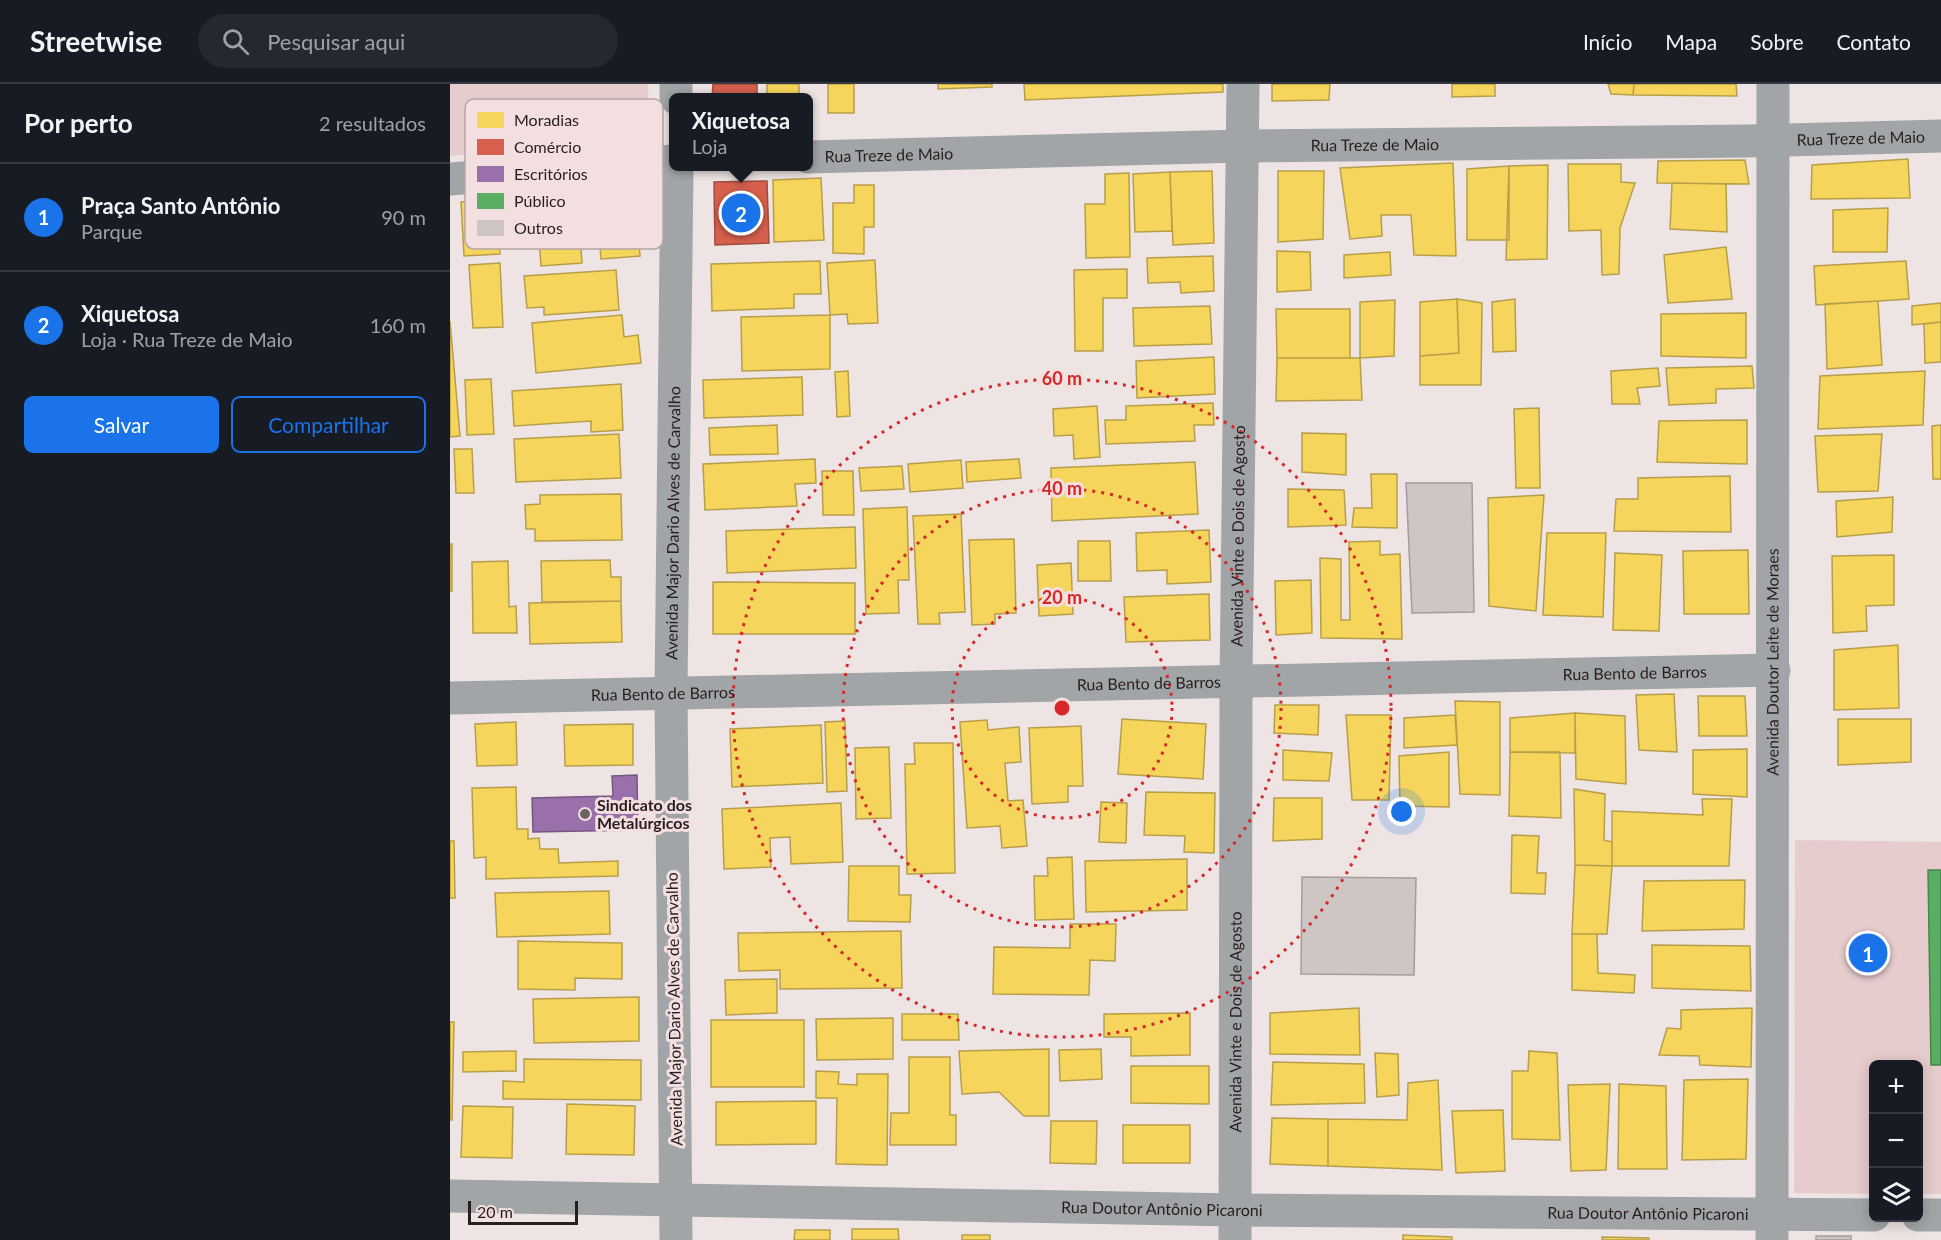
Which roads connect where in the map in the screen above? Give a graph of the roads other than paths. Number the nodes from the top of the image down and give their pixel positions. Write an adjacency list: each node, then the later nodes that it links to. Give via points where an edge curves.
1 (1243, 84): 5 (street, Avenida Vinte e Dois de Agosto)
2 (1773, 84): 4 (street, Avenida Doutor Leite de Moraes)
3 (1941, 136): 4 (street, Rua Treze de Maio)
4 (1774, 141): 5 (street, Rua Treze de Maio); 10 (street, Avenida Doutor Leite de Moraes)
5 (1243, 146): 6 (street, Rua Treze de Maio); 11 (street, Avenida Vinte e Dois de Agosto)
6 (813, 157)
7 (677, 171): 12 (street, Avenida Major Dario Alves de Carvalho)
8 (465, 178): 9 (street)
9 (450, 179)
10 (1774, 670): 11 (street, Rua Bento de Barros); 20 (street, Avenida Doutor Leite de Moraes)
11 (1236, 682): 12 (street, Rua Bento de Barros); 19 (street, Avenida Vinte e Dois de Agosto)
12 (671, 691): 13 (street, Rua Bento de Barros); 15 (street, Avenida Major Dario Alves de Carvalho)
13 (450, 698)
14 (450, 1196): 15 (street, Rua Doutor Antônio Picaroni)
15 (676, 1200): 19 (street, Rua Doutor Antônio Picaroni); 21 (street, Avenida Major Dario Alves de Carvalho)
16 (1923, 1215): 17 (street)
17 (1941, 1215)
18 (1869, 1216): 20 (street, Rua Doutor Antônio Picaroni)
19 (1235, 1225): 20 (street, Rua Doutor Antônio Picaroni)
20 (1772, 1227)
21 (676, 1240)

